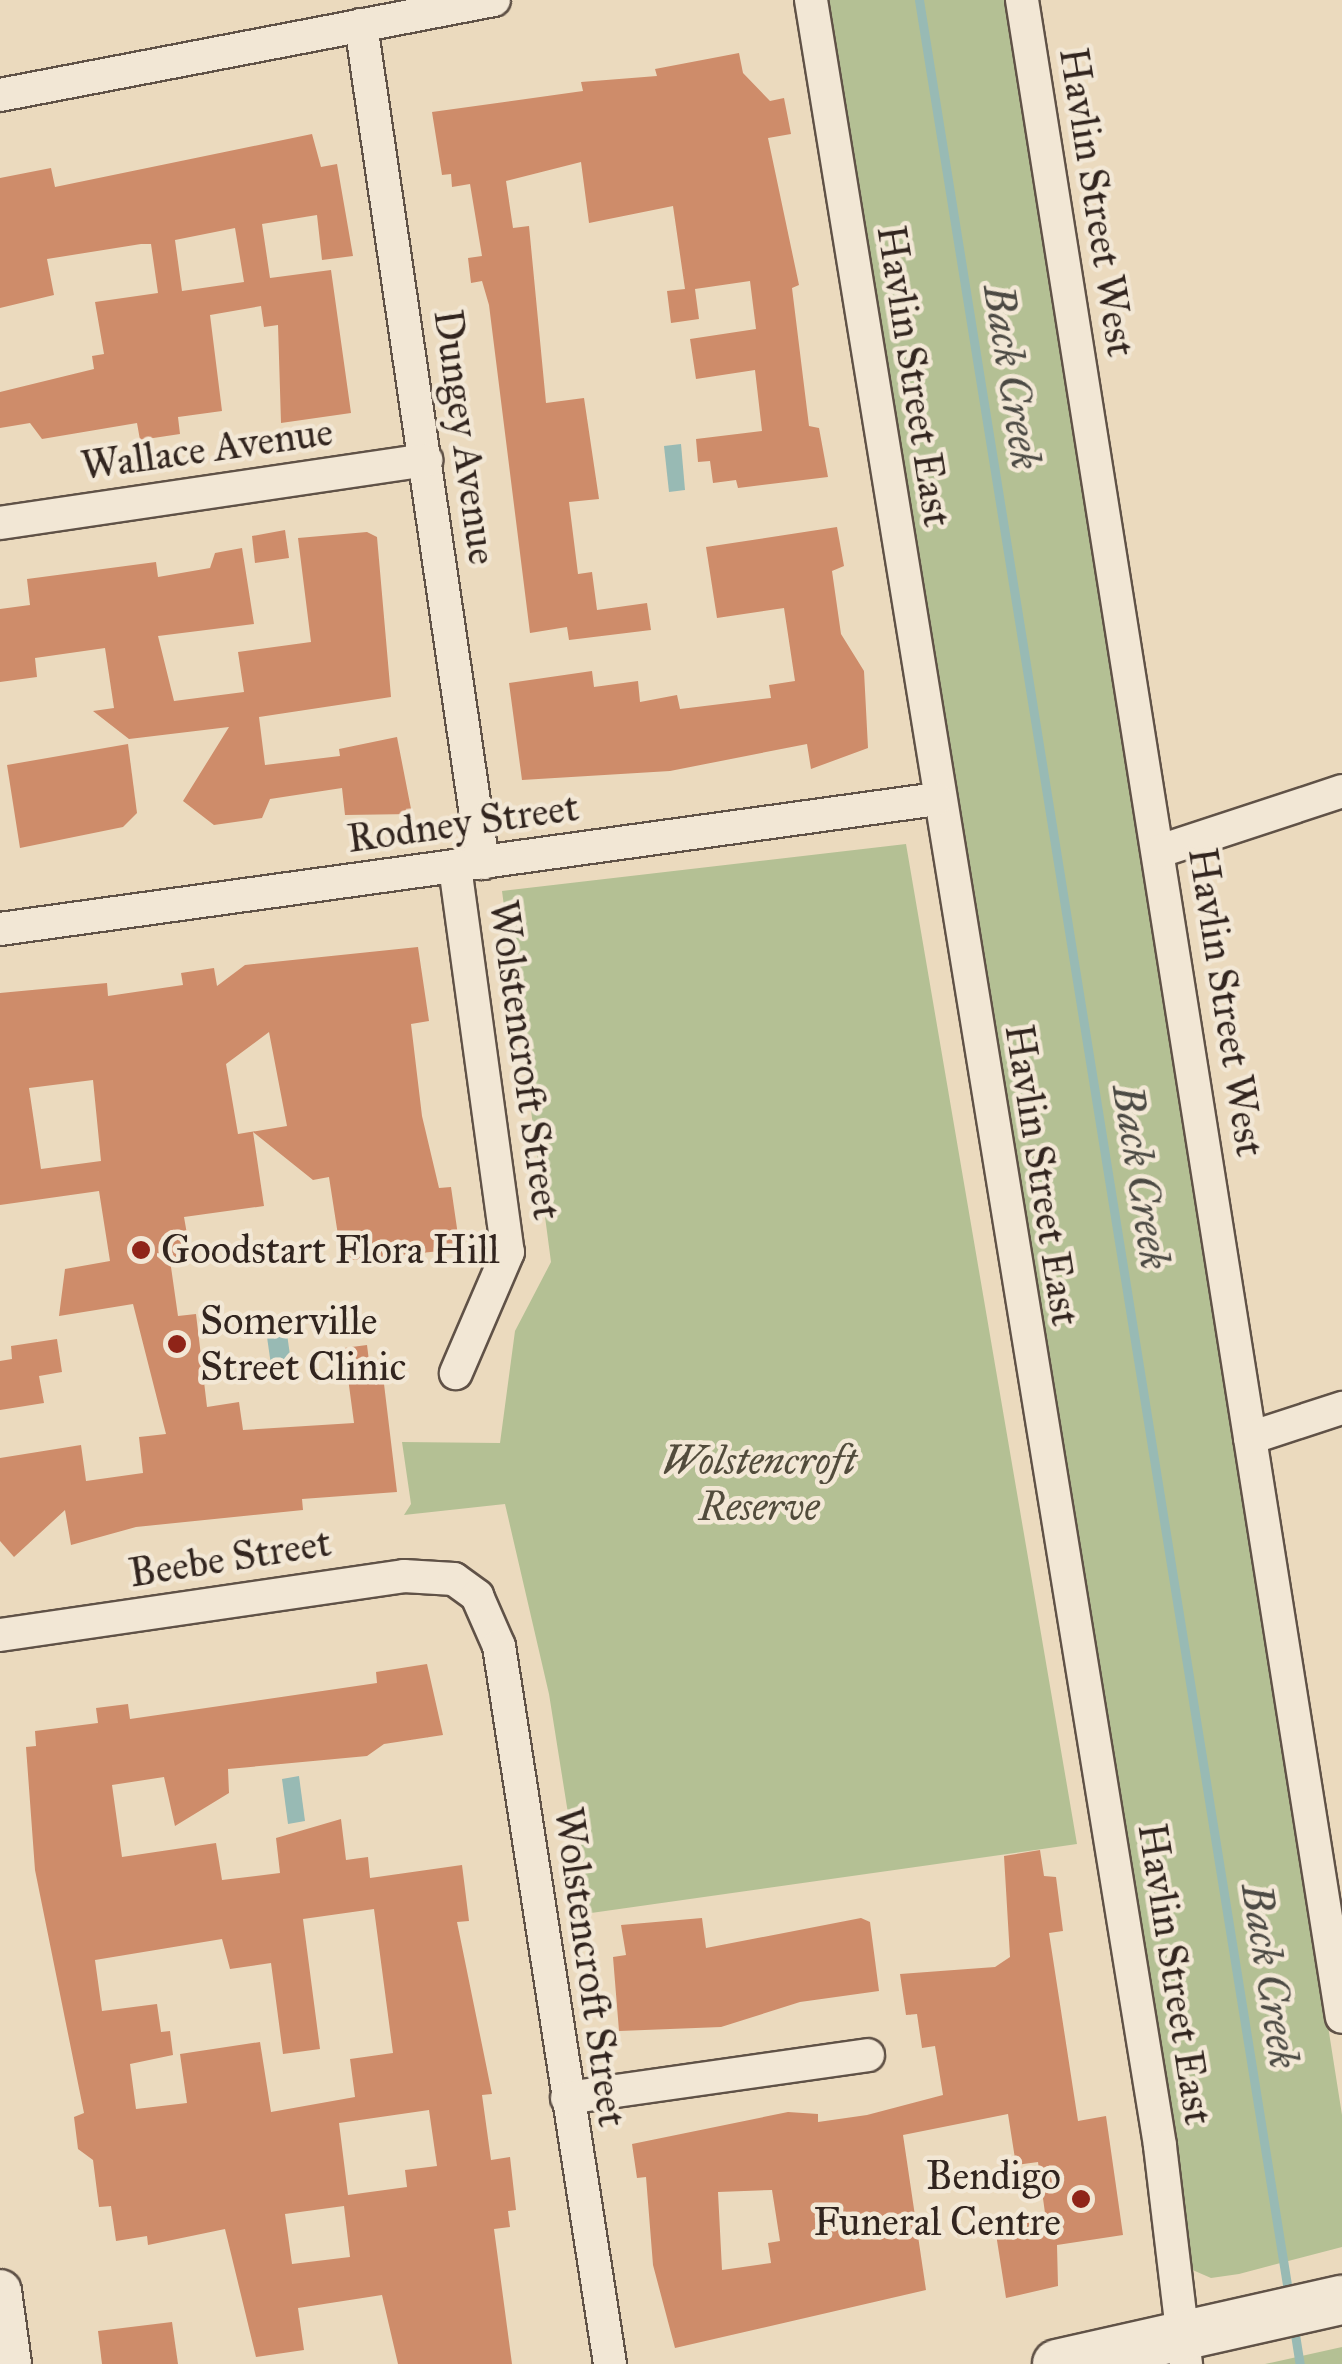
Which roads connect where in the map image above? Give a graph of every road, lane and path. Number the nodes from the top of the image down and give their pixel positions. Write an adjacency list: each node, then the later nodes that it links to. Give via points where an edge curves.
1 (494, 0): 4 (street)
2 (811, 0): 9 (street, Havlin Street East)
3 (1022, 0): 10 (street, Havlin Street West)
4 (361, 25): 5 (street); 6 (street, Dungey Avenue)
5 (0, 95)
6 (426, 460): 7 (street, Wallace Avenue); 11 (street, Dungey Avenue)
7 (0, 523)
8 (1342, 791): 10 (street)
9 (937, 799): 11 (street, Rodney Street); 23 (street, Havlin Street East, via 1150,2089)
10 (1160, 852): 15 (street, Havlin Street West)
11 (469, 865): 12 (street, Rodney Street); 13 (street, Wolstencroft Street, via 508,1252)
12 (0, 929)
13 (456, 1374)
14 (1342, 1408): 15 (street)
15 (1250, 1438): 18 (street, Havlin Street West)
16 (470, 1589): 17 (street, Beebe Street, via 440,1576 404,1576); 20 (street, Wolstencroft Street, via 499,1646)
17 (0, 1636)
18 (1342, 2017)
19 (868, 2054): 20 (street)
20 (567, 2098): 25 (street, Wolstencroft Street)
21 (0, 2291): 24 (street)
22 (1339, 2300): 23 (main road, via 1246,2321)
23 (1184, 2350): 26 (main road)
24 (10, 2364)
25 (610, 2364)
26 (1057, 2364)

